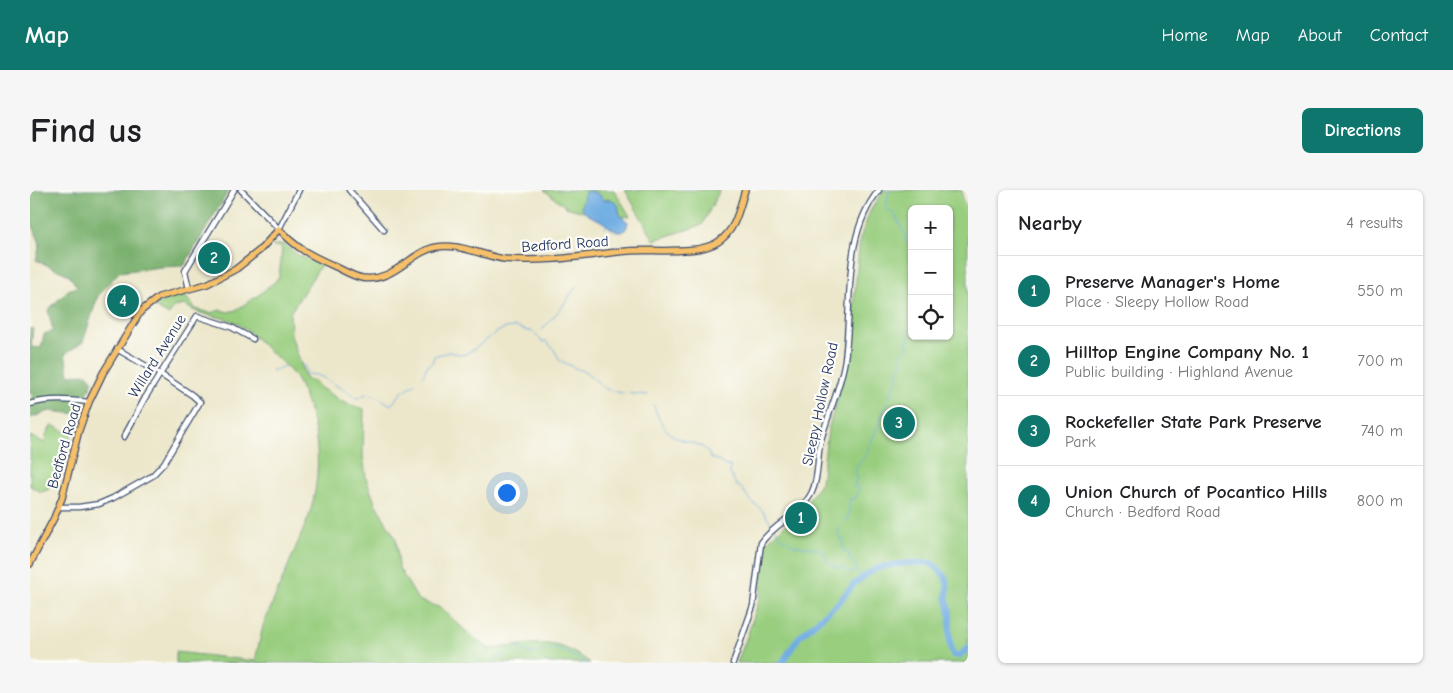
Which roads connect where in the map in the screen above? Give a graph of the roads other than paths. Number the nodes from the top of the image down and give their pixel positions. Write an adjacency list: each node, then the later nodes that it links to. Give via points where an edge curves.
1 (234, 190): 9 (street, via 185,271)
2 (241, 190): 7 (street)
3 (298, 190): 7 (street)
4 (349, 190): 8 (street)
5 (745, 190): 7 (main road, Bedford Road, via 730,231 712,245 697,249 517,260 439,247 377,278 353,275 302,251)
6 (879, 190): 18 (street, Sleepy Hollow Road, via 857,234 845,358 820,446 814,486 804,504 765,537 760,548 753,606)
7 (279, 229): 9 (main road, Bedford Road, via 236,269 217,280)
8 (384, 230)
9 (189, 289): 11 (main road, Bedford Road, via 166,294 146,306)
10 (253, 339): 12 (street, Willard Avenue, via 238,330 197,316)
11 (118, 349): 12 (street); 13 (main road, Bedford Road)
12 (160, 374): 15 (street, Willard Avenue); 16 (street, via 200,402 164,464 152,476 114,498 79,508)
13 (89, 402): 14 (street, via 65,400); 16 (main road, Bedford Road)
14 (30, 404)
15 (124, 437)
16 (58, 507): 17 (main road, Bedford Road)
17 (30, 564)
18 (734, 663)

